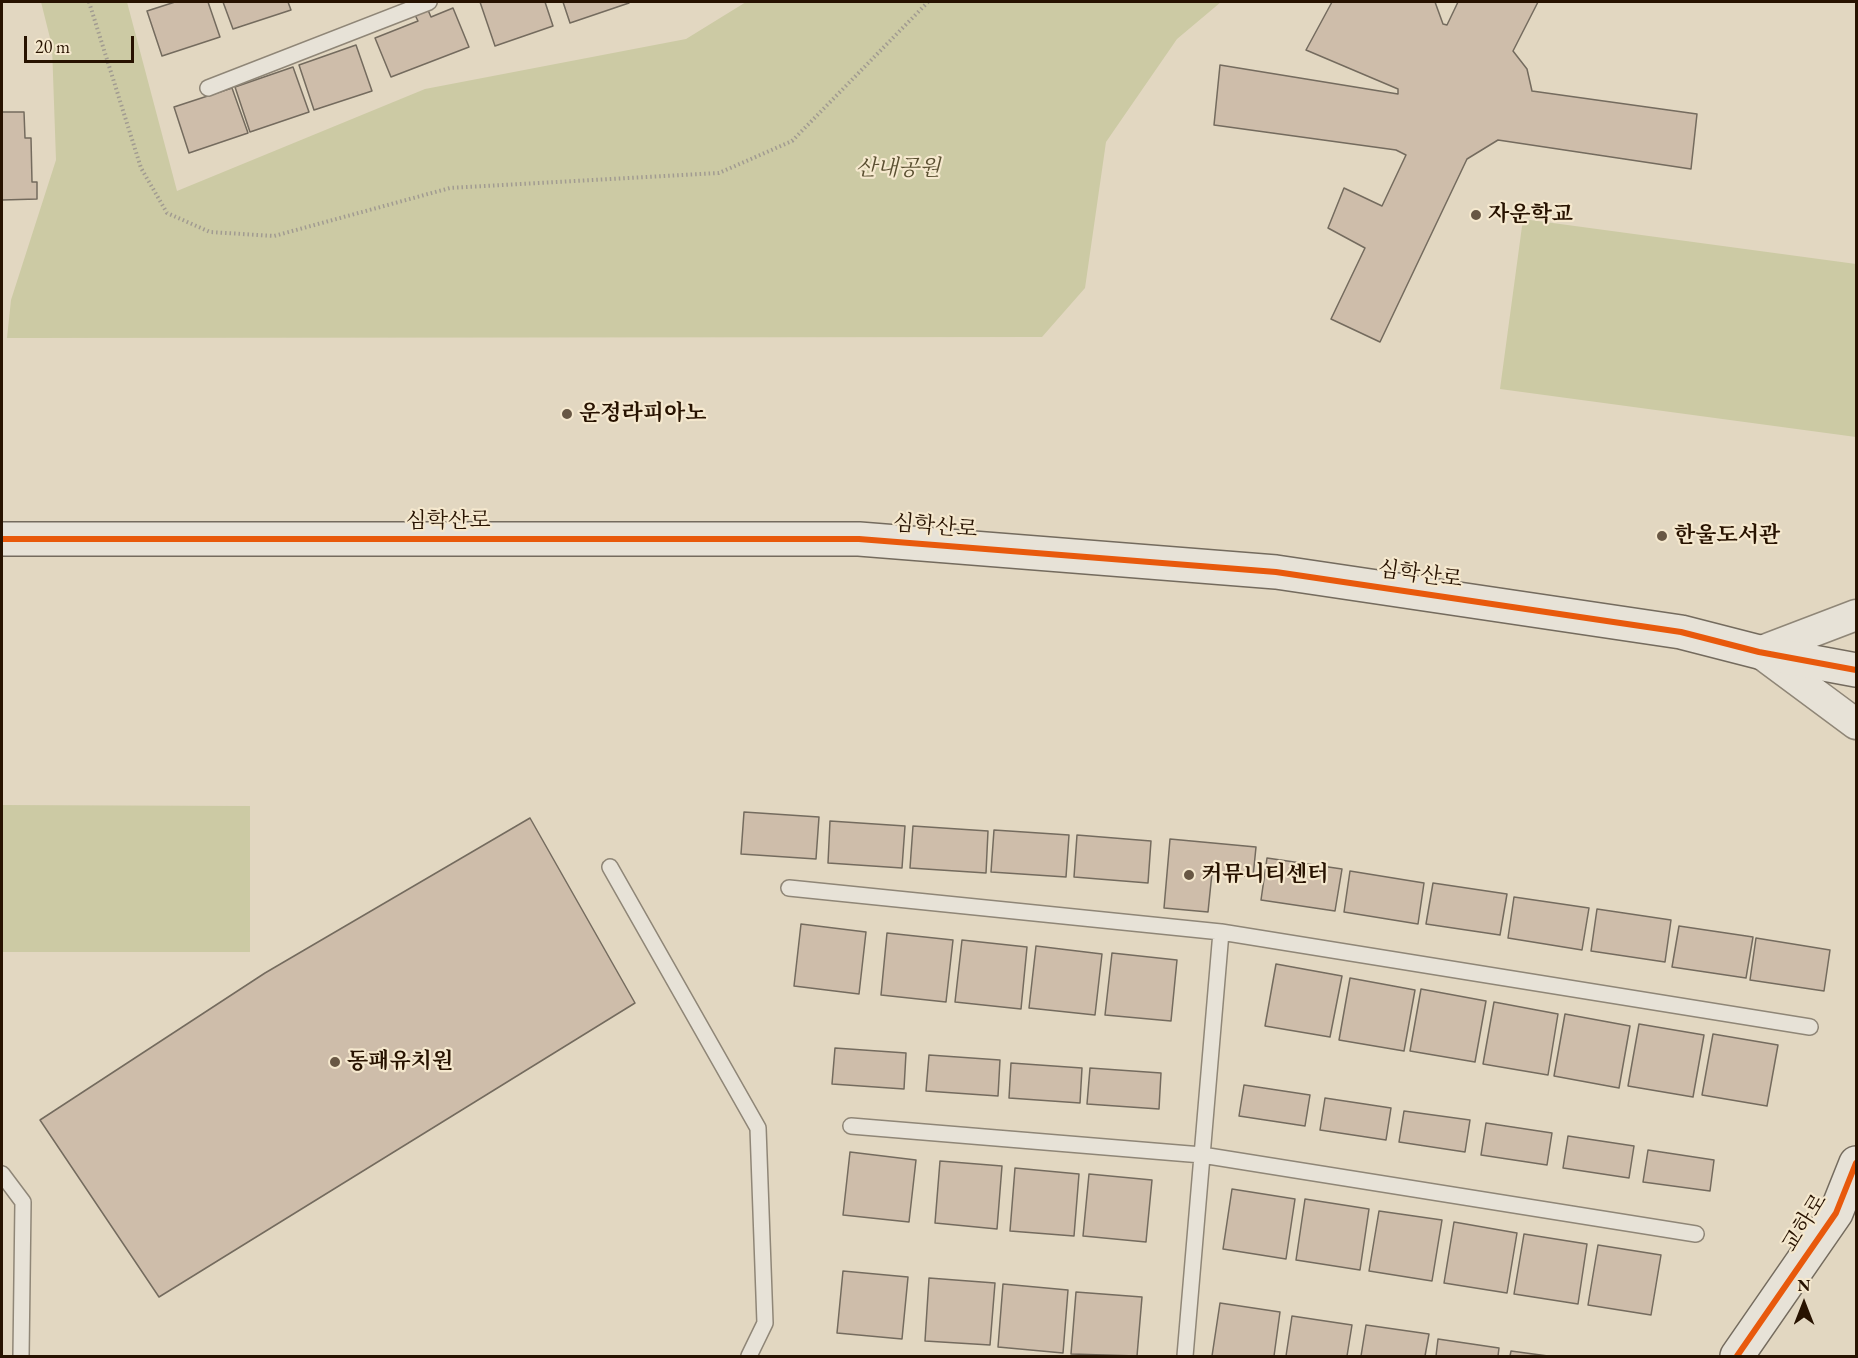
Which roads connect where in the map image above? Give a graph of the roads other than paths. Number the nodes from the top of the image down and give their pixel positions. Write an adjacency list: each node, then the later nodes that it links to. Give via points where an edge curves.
1 (429, 2): 2 (lane)
2 (404, 6): 3 (lane)
3 (208, 88)
4 (2, 539): 6 (street, 심학산로, via 859,539 1275,572 1681,632)
5 (1857, 615): 6 (street)
6 (1759, 652): 7 (street, 심학산로); 8 (street)
7 (1857, 670)
8 (1857, 724)
9 (610, 867): 19 (lane, via 758,1128 765,1323)
10 (789, 888): 11 (lane)
11 (1221, 932): 12 (lane); 14 (lane)
12 (1810, 1027)
13 (851, 1126): 14 (lane)
14 (1202, 1155): 17 (lane); 20 (lane)
15 (1857, 1164): 21 (street, 교하로, via 1836,1213)
16 (2, 1174): 18 (lane, via 23,1202)
17 (1696, 1234)
18 (21, 1356)
19 (749, 1356)
20 (1185, 1356)
21 (1737, 1356)

